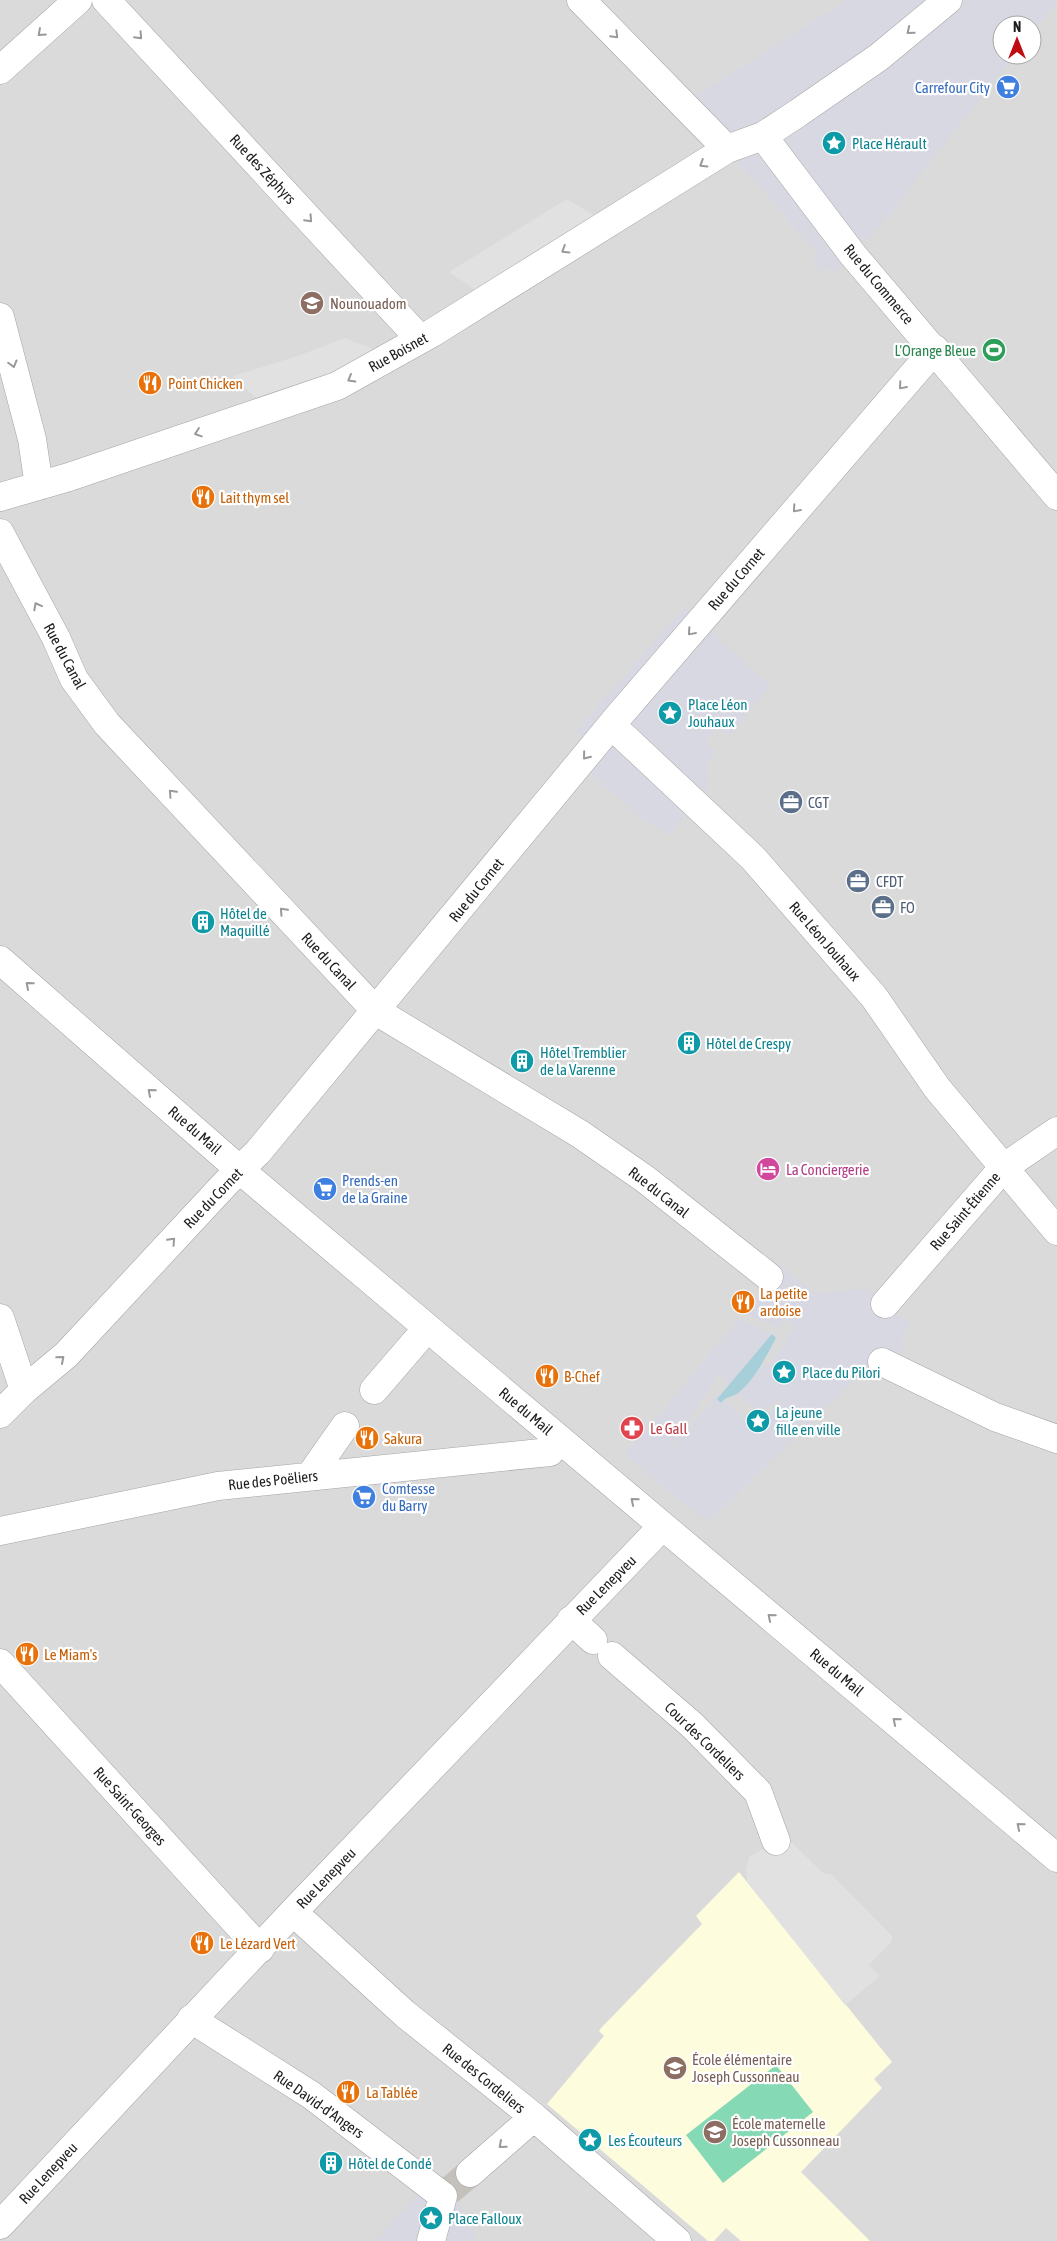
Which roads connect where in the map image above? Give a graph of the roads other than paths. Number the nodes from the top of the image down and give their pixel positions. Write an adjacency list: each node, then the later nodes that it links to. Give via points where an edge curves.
1 (78, 0): 5 (street, one-way to 5)
2 (106, 0): 9 (street, Rue des Zéphyrs, one-way to 9)
3 (581, 0): 7 (street, one-way to 7)
4 (948, 0): 6 (street, one-way to 6, via 879,57)
5 (0, 70)
6 (763, 136): 7 (street, Rue Boisnet); 10 (street, Rue du Commerce, via 853,255)
7 (728, 149): 9 (street, Rue Boisnet, one-way to 9)
8 (0, 317): 11 (street, one-way to 11, via 32,439)
9 (420, 339): 11 (street, Rue Boisnet, one-way to 11, via 337,386)
10 (935, 349): 12 (street, Rue du Commerce); 17 (street, Rue du Cornet, one-way to 17, via 617,718)
11 (39, 486): 13 (street, Rue Boisnet)
12 (1057, 496)
13 (0, 497)
14 (0, 533): 17 (street, Rue du Canal, one-way to 14, via 108,724 74,678)
15 (622, 735): 19 (street, Rue Léon Jouhaux, via 753,858 874,997 937,1088)
16 (0, 960): 20 (street, Rue du Mail, one-way to 16)
17 (376, 1011): 20 (street, Rue du Cornet); 22 (street, Rue du Canal, via 580,1134 646,1179)
18 (1057, 1131): 19 (street, Rue Saint-Étienne)
19 (1003, 1168): 21 (street, Rue Léon Jouhaux); 23 (street, Rue Saint-Étienne)
20 (240, 1170): 27 (street, Rue du Cornet, one-way to 20, via 66,1355); 39 (street, Rue du Mail, one-way to 20)
21 (1057, 1231)
22 (769, 1278)
23 (885, 1304)
24 (0, 1318): 27 (street)
25 (417, 1340): 28 (street)
26 (882, 1362): 31 (street, via 995,1416)
27 (24, 1390): 29 (street, Rue du Cornet)
28 (374, 1390)
29 (0, 1414)
30 (344, 1426): 33 (street)
31 (1057, 1439)
32 (550, 1452): 33 (street, Rue des Poëliers)
33 (310, 1476): 34 (street, Rue des Poëliers, via 218,1486)
34 (0, 1531)
35 (655, 1534): 36 (street, Rue Lenepveu)
36 (571, 1620): 38 (street, Cour des Cordeliers, via 692,1725 758,1792); 40 (street, Rue Lenepveu)
37 (0, 1663): 41 (street, Rue Saint-Georges)
38 (776, 1841)
39 (1057, 1858)
40 (293, 1912): 41 (street, Rue Lenepveu); 43 (street, Rue des Cordeliers, via 405,2014)
41 (260, 1949): 42 (street, Rue Lenepveu)
42 (191, 2019): 45 (street, Rue Lenepveu); 46 (street, Rue David-d'Angers, via 310,2095 446,2193)
43 (534, 2117): 44 (street, one-way to 44); 47 (street, Rue des Cordeliers)
44 (470, 2172)
45 (0, 2225)
46 (431, 2241)
47 (677, 2241)

